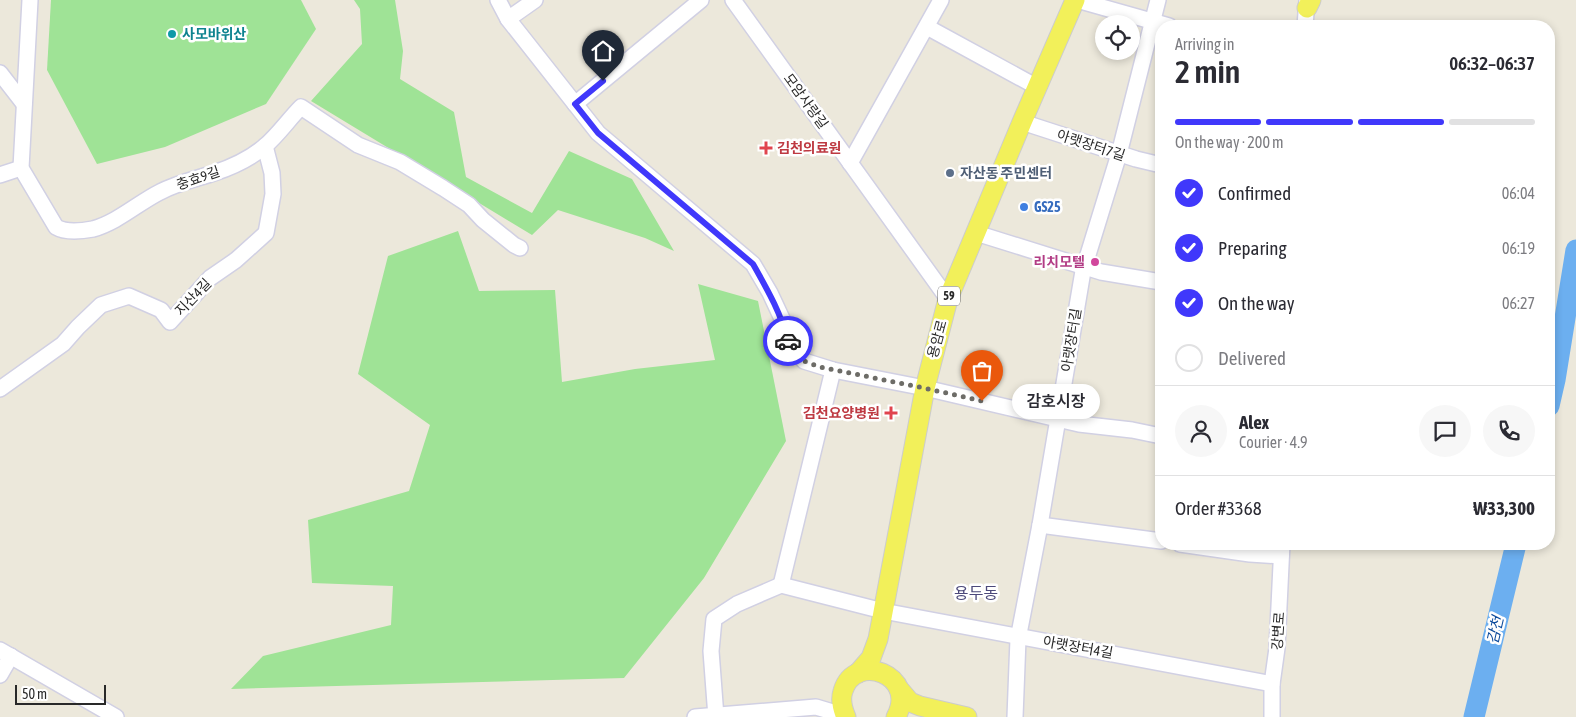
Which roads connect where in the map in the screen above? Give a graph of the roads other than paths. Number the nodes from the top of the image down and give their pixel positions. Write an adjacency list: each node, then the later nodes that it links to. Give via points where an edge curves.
1 (30, 0): 15 (street)
2 (498, 0): 9 (street)
3 (535, 0): 9 (street)
4 (701, 0): 16 (street)
5 (733, 0): 20 (street, 모암사랑길)
6 (942, 0): 12 (street)
7 (1076, 0): 10 (street); 14 (main road, 용암로 / 59)
8 (1158, 0): 10 (street, 아랫장터길)
9 (508, 19): 16 (street)
10 (1152, 22): 11 (street); 19 (street, 아랫장터길)
11 (1155, 23)
12 (927, 27): 14 (street); 20 (street)
13 (0, 73): 15 (street)
14 (1037, 87): 17 (main road, 용암로 / 59)
15 (24, 104): 22 (street)
16 (575, 104): 29 (street, via 598,133 753,264 784,323 788,342 804,361)
17 (1022, 122): 19 (street, 아랫장터7길); 24 (main road, 용암로 / 59)
18 (265, 146): 22 (street, 충효9길, via 236,164 161,191 93,229 68,231 56,227); 25 (street, 충효9길, via 301,106 358,145 400,162 469,204 483,220); 31 (street, 지산4길, via 272,173 266,233 210,278 170,322 161,310 130,296 101,305 63,344)
19 (1119, 154): 21 (street, 아랫장터7길); 26 (street, 아랫장터길)
20 (850, 163): 28 (street, 모암사랑길)
21 (1155, 163)
22 (21, 168): 23 (street)
23 (0, 175)
24 (976, 232): 26 (street); 28 (main road, 용암로 / 59)
25 (520, 248)
26 (1084, 267): 27 (street); 32 (street, 아랫장터길)
27 (1155, 281)
28 (948, 300): 30 (main road, 용암로 / 59)
29 (833, 370): 30 (street); 38 (street)
30 (924, 388): 32 (street); 39 (main road, 용암로 / 59)
31 (0, 389)
32 (1058, 419): 33 (street); 34 (street, 아랫장터길)
33 (1155, 435)
34 (1040, 525): 35 (street); 40 (street, 아랫장터길)
35 (1155, 540)
36 (1222, 550): 37 (street, via 1250,554)
37 (1282, 550): 46 (street, 강변로, via 1278,648)
38 (782, 585): 39 (street, 아랫장터4길); 50 (street, via 737,604 714,619 712,651)
39 (883, 611): 40 (street, 아랫장터4길); 41 (main road, 용암로 / 59)
40 (1018, 637): 46 (street, 아랫장터4길); 56 (street, 아랫장터길)
41 (878, 639): 43 (main road, 59, via 871,658); 45 (main road, 59, via 880,664)
42 (6, 653): 44 (street); 51 (street)
43 (858, 673): 45 (main road, via 878,671); 47 (main road)
44 (0, 674)
45 (893, 682): 48 (main road, 59, via 910,702); 54 (main road, via 901,698)
46 (1272, 684): 57 (street, 강변로)
47 (844, 687): 49 (street, via 831,700); 53 (main road, via 841,696)
48 (920, 706): 54 (main road); 55 (main road, 59)
49 (816, 707): 50 (street); 53 (street)
50 (716, 716): 52 (street)
51 (116, 717)
52 (695, 717)
53 (846, 717)
54 (896, 717)
55 (967, 717)
56 (1015, 717)
57 (1272, 717)

